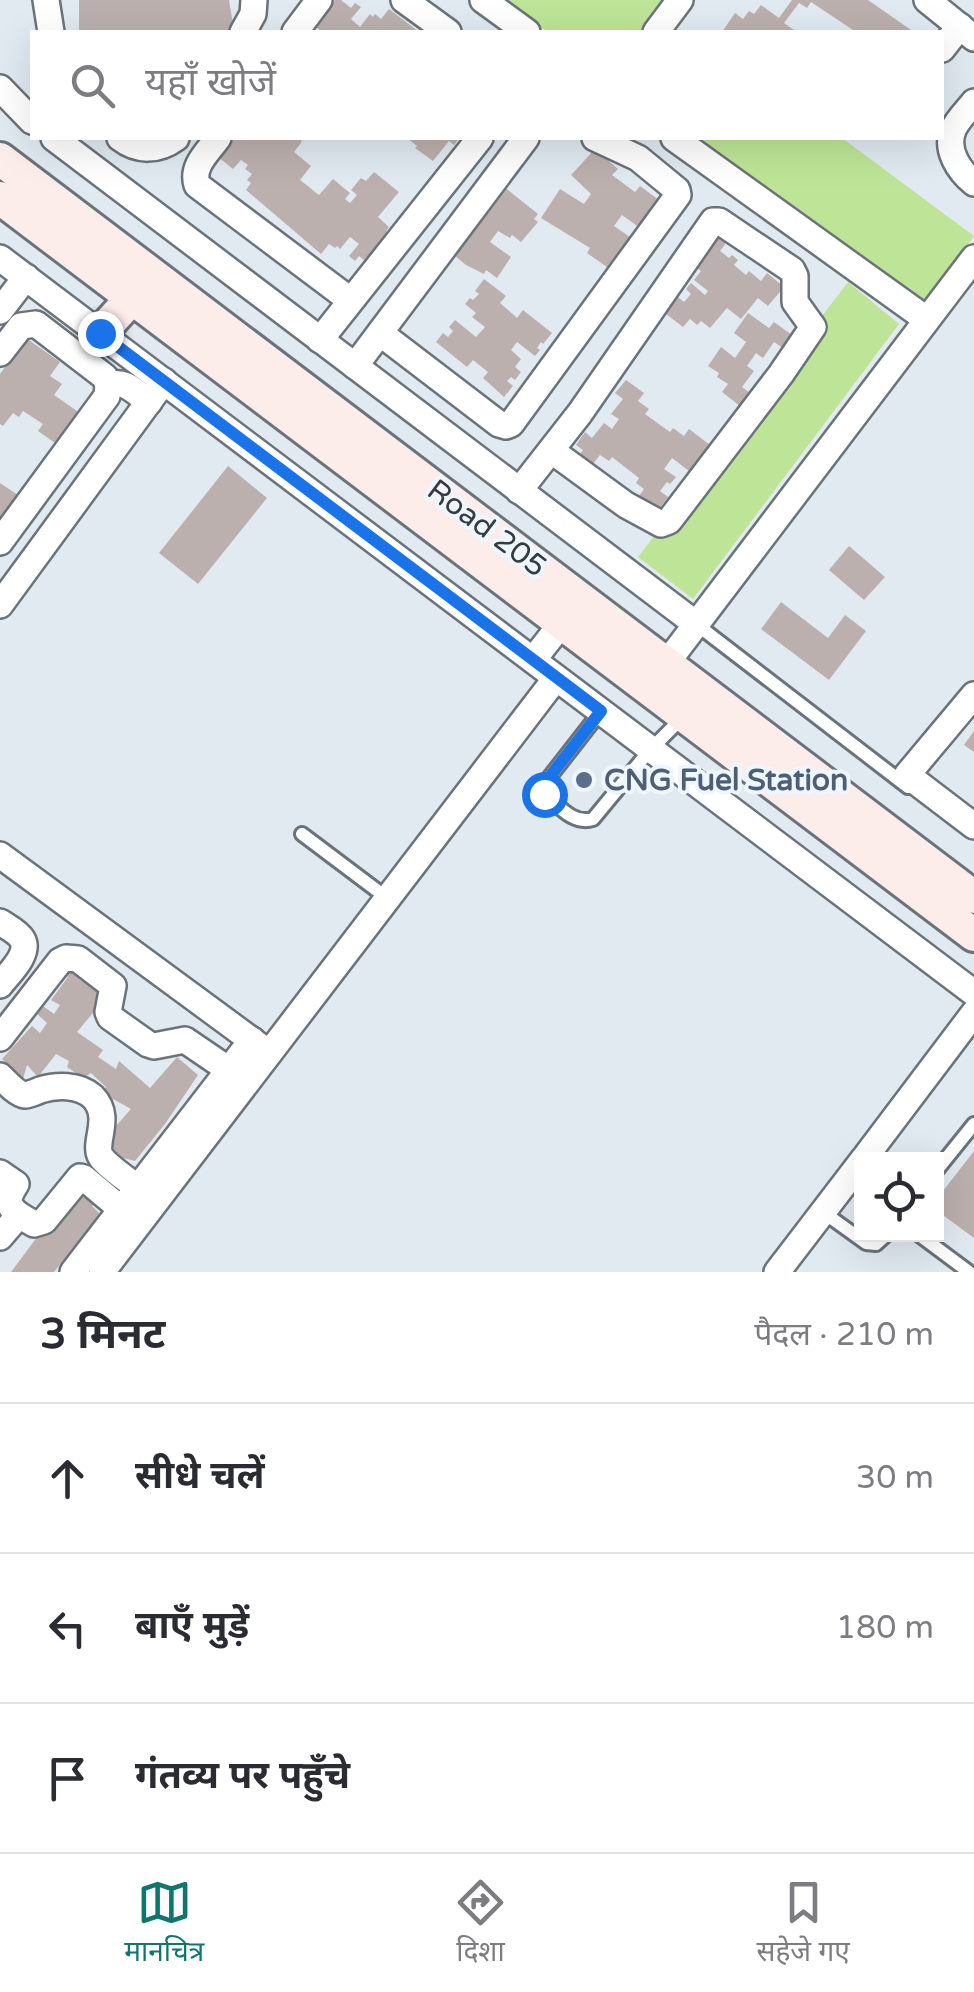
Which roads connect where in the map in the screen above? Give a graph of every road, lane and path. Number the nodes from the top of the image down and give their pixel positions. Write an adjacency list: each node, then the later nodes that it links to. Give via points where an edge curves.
1 (46, 0): 8 (street)
2 (254, 0): 9 (street)
3 (319, 0): 10 (street)
4 (404, 0): 11 (street)
5 (483, 0): 12 (street)
6 (680, 0): 13 (street)
7 (927, 0): 14 (street)
8 (51, 30)
9 (245, 30)
10 (296, 30)
11 (445, 30)
12 (524, 30)
13 (658, 30)
14 (967, 32): 15 (street)
15 (944, 48)
16 (0, 88): 18 (street)
17 (974, 102): 28 (street, via 953,129 951,146 955,162)
18 (30, 119)
19 (57, 140): 39 (street)
20 (122, 140): 21 (street, via 147,148)
21 (173, 140)
22 (217, 140): 34 (street, via 196,168 196,184)
23 (478, 140): 34 (street)
24 (525, 140): 38 (street)
25 (599, 140): 38 (street, via 638,158 678,196 512,424 499,424)
26 (677, 140): 36 (street)
27 (0, 159): 51 (main road, Road 205)
28 (974, 183)
29 (0, 198): 33 (main road, Road 205)
30 (0, 258): 32 (street)
31 (974, 258): 36 (street)
32 (26, 278): 35 (street); 37 (street)
33 (132, 298): 37 (main road); 48 (main road, Road 205)
34 (350, 300): 39 (street)
35 (2, 305)
36 (926, 320): 49 (street)
37 (100, 333): 43 (street)
38 (380, 333): 41 (street)
39 (320, 340): 41 (street)
40 (0, 353): 42 (street, via 20,326 36,324)
41 (355, 366): 45 (street)
42 (108, 385): 43 (street); 46 (street, via 107,396)
43 (156, 392): 47 (street); 50 (street)
44 (552, 451): 44 (street, via 713,221 792,270 795,302 812,327 669,521 661,524 626,505); 45 (street)
45 (520, 491): 49 (street)
46 (0, 542)
47 (0, 605)
48 (562, 623): 50 (street); 55 (main road, Road 205)
49 (696, 624): 51 (street); 57 (lane)
50 (533, 660): 52 (street)
51 (666, 664): 62 (main road, Road 205)
52 (556, 678): 54 (street); 63 (street)
53 (974, 694): 57 (street, via 907,775)
54 (601, 711): 56 (street); 56 (lane, via 548,779 544,794 586,822)
55 (684, 716): 56 (lane); 65 (main road, Road 205)
56 (650, 750): 67 (street)
57 (942, 808): 58 (street); 60 (lane)
58 (974, 826)
59 (302, 834): 63 (lane)
60 (974, 837)
61 (0, 855): 70 (street)
62 (974, 897)
63 (388, 898): 70 (street)
64 (0, 922): 66 (street, via 24,946)
65 (974, 935)
66 (0, 985)
67 (974, 993)
68 (974, 1014): 74 (street)
69 (0, 1038): 71 (street, via 60,962 72,958 112,986 110,1016 148,1044 184,1040)
70 (261, 1046): 71 (street); 86 (street)
71 (228, 1070): 78 (street)
72 (0, 1076): 78 (street, via 21,1094 58,1086 93,1098 102,1120 101,1157)
73 (974, 1124): 75 (lane)
74 (868, 1152)
75 (944, 1162)
76 (854, 1171): 80 (street)
77 (0, 1173): 81 (street, via 16,1184 8,1202)
78 (138, 1188): 79 (street)
79 (121, 1209): 81 (street, via 80,1177 44,1221 34,1224); 85 (street)
80 (823, 1212): 82 (lane); 87 (street)
81 (19, 1215): 83 (street)
82 (854, 1234)
83 (0, 1237)
84 (929, 1242): 88 (lane)
85 (73, 1272)
86 (102, 1272)
87 (777, 1272)
88 (969, 1272)

